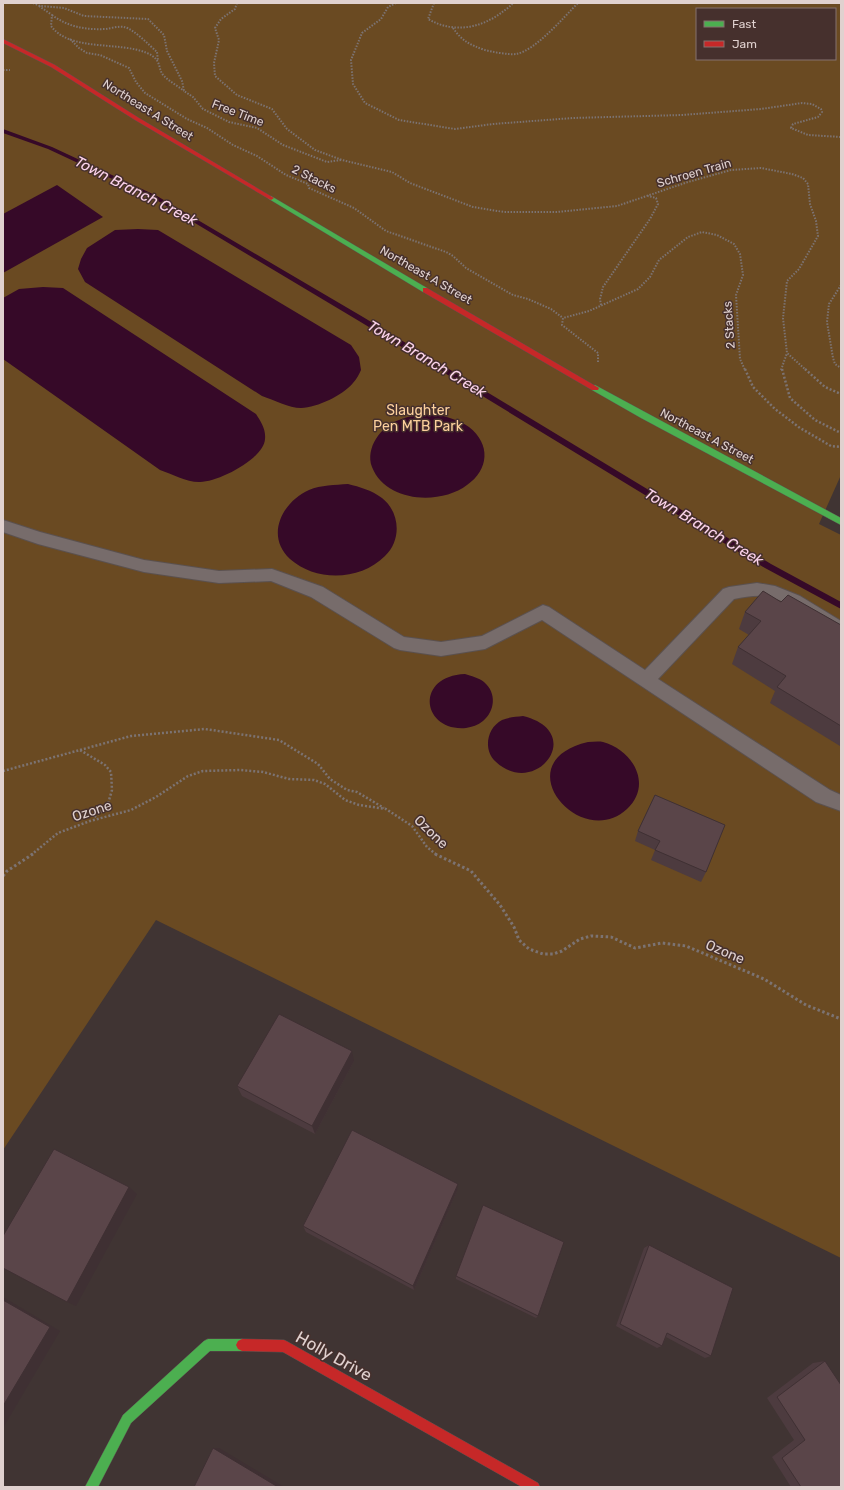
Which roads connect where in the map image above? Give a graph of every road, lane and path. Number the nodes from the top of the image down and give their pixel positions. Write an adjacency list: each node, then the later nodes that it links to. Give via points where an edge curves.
1 (33, 3): 7 (path, Free Time)
2 (237, 3): 15 (path, via 235,9 221,19 215,28 219,40 214,63 215,76 237,95 272,109 287,128 315,150)
3 (396, 3): 14 (path, via 388,7 381,19 362,33 351,60 353,84 365,103 399,120 455,129 573,118 690,115 761,109 802,102 817,106 822,112 818,117 793,124 791,128 807,135)
4 (434, 3): 9 (path, via 428,19 433,23)
5 (513, 3): 9 (path, via 481,25)
6 (578, 3): 9 (path, via 534,46 516,54 469,45 460,38)
7 (36, 4): 8 (path); 13 (path, Free Time, via 64,8 84,16 148,19 164,35 167,51 182,81)
8 (52, 15): 10 (path, via 51,27 56,34); 12 (path, via 62,23 81,28 129,29 156,52)
9 (454, 28)
10 (70, 39): 12 (path, via 143,51 152,54); 19 (path, 2 Stacks, via 87,53 100,55 129,68 145,93 187,119 257,156 286,175 308,184 309,188 354,208 386,231 446,252 466,268 513,295 528,299)
11 (3, 41): 22 (street, Northeast A Street, via 53,66 416,284)
12 (158, 62): 13 (path, via 163,69 163,75)
13 (184, 91): 15 (path, Free Time, via 203,109 229,122 257,128 283,145 327,162)
14 (841, 136)
15 (342, 160): 16 (path, Schroen Train, via 392,172 410,183 473,207 504,212 557,212 617,206)
16 (647, 195): 18 (path, via 656,198 658,204 603,287); 20 (path, Schroen Train, via 731,170 760,168 803,178 808,184 818,236 799,269 787,281 784,318)
17 (841, 285): 21 (path, via 829,304 827,322 833,358 835,364)
18 (601, 305): 19 (path, 2 Stacks); 25 (path, 2 Stacks, via 638,289 650,277 659,260 688,237 702,232 717,235 734,244 740,254 743,275 736,295 740,359 753,387 775,409 800,428 831,446)
19 (563, 318): 22 (path, 2 Stacks, via 562,325 598,353)
20 (787, 353): 23 (path, via 825,388); 24 (path, via 781,371 790,398 815,420)
21 (841, 368)
22 (598, 388): 26 (street, Northeast A Street, via 644,416)
23 (841, 394)
24 (841, 433)
25 (841, 447)
26 (841, 522)
27 (3, 526): 29 (lane, via 144,566 219,577 272,575 317,592 400,643 441,649 485,642 543,612)
28 (841, 630): 29 (lane, via 783,596 767,590 747,590 729,594)
29 (646, 680): 32 (lane, via 823,796)
30 (80, 750): 31 (path); 33 (path, via 131,736 205,729 279,740 318,764 330,779 347,790 357,792); 34 (path, via 105,765 111,772 112,790 107,807)
31 (3, 771)
32 (841, 803)
33 (386, 809): 34 (path, Ozone, via 345,800 325,784 314,780 289,779 264,772 240,770 203,771 188,776 131,810); 36 (path, Ozone, via 412,826 427,847 438,856 472,872 500,905 519,940 529,949 543,954 553,954 591,936 611,937 635,948 662,943 686,946 764,979 806,1005)
34 (90, 821): 35 (path, Ozone, via 58,833)
35 (3, 876)
36 (841, 1019)
37 (90, 1487): 38 (street, Holly Drive, via 127,1419 208,1345 284,1346)
38 (534, 1487)

